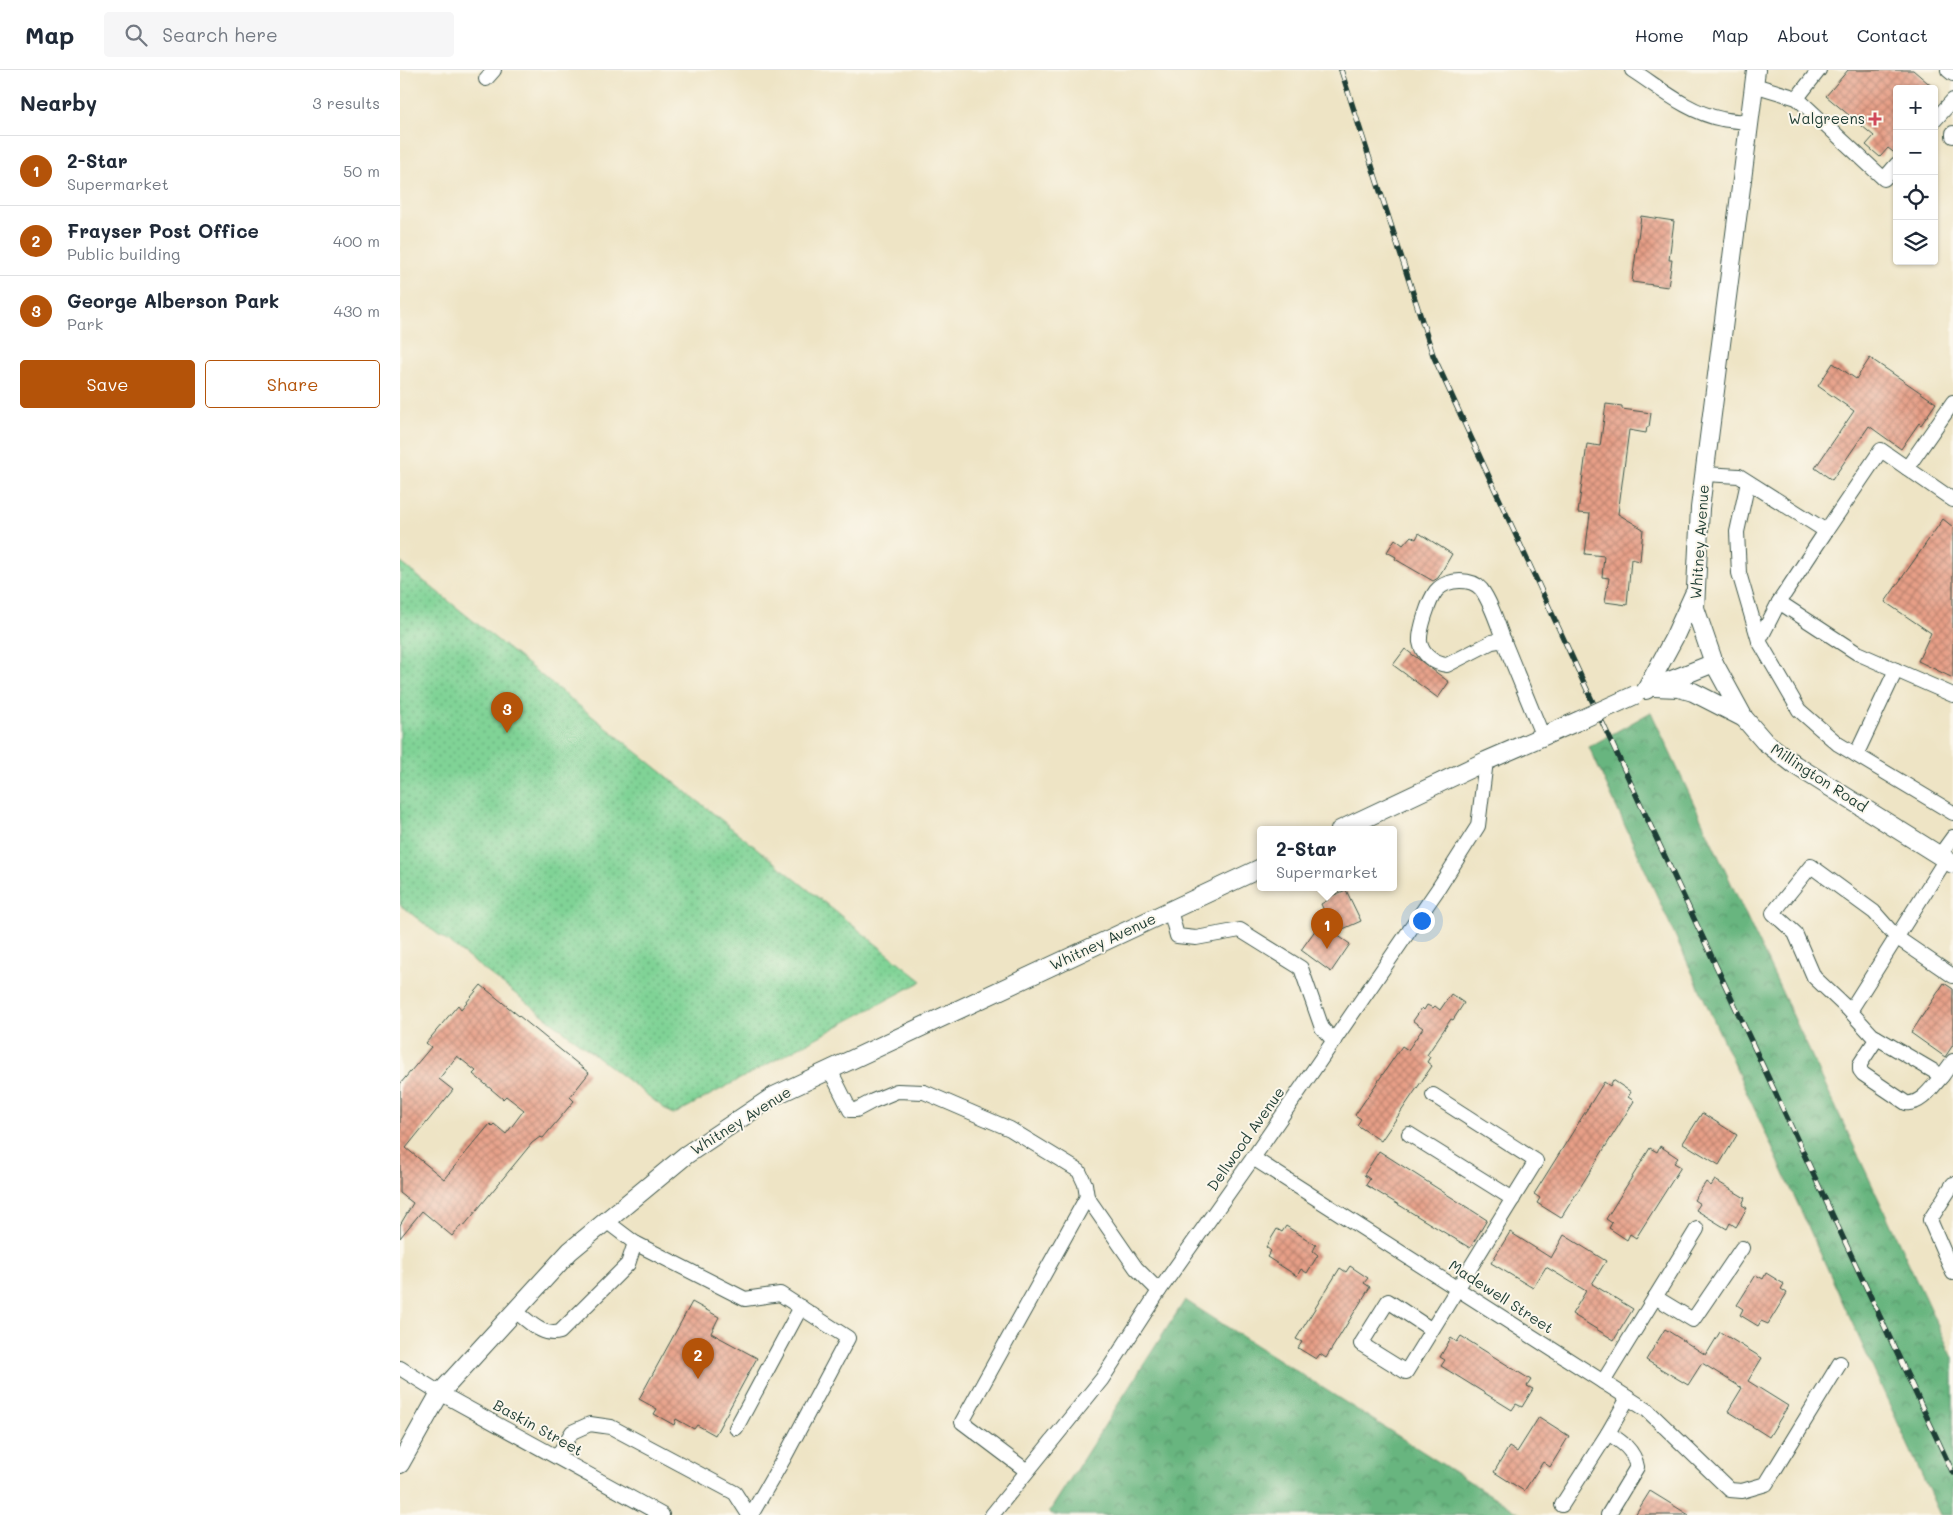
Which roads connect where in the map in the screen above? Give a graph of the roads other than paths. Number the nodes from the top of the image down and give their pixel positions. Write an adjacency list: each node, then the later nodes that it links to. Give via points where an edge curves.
1 (1632, 70): 9 (street, via 1703,114)
2 (1819, 70): 6 (street)
3 (1948, 70): 4 (street)
4 (1953, 74)
5 (1755, 77): 6 (street); 9 (main road, Whitney Avenue)
6 (1796, 98): 10 (street, via 1884,179)
7 (1953, 100): 8 (street)
8 (1938, 117)
9 (1749, 122): 13 (main road, Whitney Avenue)
10 (1893, 169)
11 (1953, 402): 12 (street)
12 (1907, 468): 15 (street); 16 (street, via 1881,450)
13 (1704, 474): 14 (street, via 1739,476); 17 (main road, Whitney Avenue)
14 (1748, 482): 16 (street); 20 (street, via 1738,532 1738,573)
15 (1953, 500)
16 (1826, 531): 18 (street)
17 (1696, 589): 21 (main road, Whitney Avenue, via 1695,608); 23 (main road)
18 (1779, 602): 20 (street); 22 (street, via 1858,653)
19 (1504, 640): 19 (street, via 1480,589 1468,581 1455,581 1436,591 1428,606 1420,642 1430,659 1447,665 1492,642); 26 (street)
20 (1760, 641): 27 (street, via 1799,710 1838,744)
21 (1714, 663): 23 (main road); 25 (main road, Millington Road)
22 (1896, 670): 24 (street); 27 (street)
23 (1645, 691): 25 (main road, via 1679,688); 26 (main road, bridge)
24 (1953, 695)
25 (1744, 718): 32 (main road, Millington Road, via 1764,742 1795,765)
26 (1543, 737): 28 (main road)
27 (1856, 755): 29 (street)
28 (1486, 761): 30 (main road); 39 (street, Dellwood Avenue, via 1478,826)
29 (1953, 813)
30 (1348, 826)
31 (1953, 837): 32 (street)
32 (1946, 859): 35 (street)
33 (1257, 870): 34 (main road, Whitney Avenue)
34 (1170, 910): 39 (street, via 1177,936 1196,938 1240,930 1300,968 1322,1028); 41 (main road, Whitney Avenue)
35 (1896, 937): 36 (street); 37 (street); 37 (street, via 1874,912 1811,866 1773,913 1795,933 1814,977)
36 (1953, 976)
37 (1850, 1010): 38 (street)
38 (1877, 1038): 42 (street); 42 (street, via 1860,1064 1860,1070 1906,1104 1919,1100)
39 (1334, 1041): 45 (street, Dellwood Avenue)
40 (1953, 1061): 42 (street)
41 (830, 1070): 47 (street, via 850,1110 896,1091 924,1092 1010,1129 1078,1171); 49 (main road, Whitney Avenue, via 774,1096 686,1155)
42 (1942, 1076)
43 (1433, 1095): 48 (street, via 1536,1160)
44 (1409, 1134): 48 (street)
45 (1254, 1158): 54 (street, Madewell Street); 55 (street, Dellwood Avenue)
46 (1953, 1184): 53 (street, via 1930,1220)
47 (1087, 1197): 55 (street, via 1136,1268); 69 (street, via 962,1422)
48 (1513, 1199): 54 (street)
49 (606, 1221): 51 (street); 58 (main road, Whitney Avenue, via 570,1251)
50 (1697, 1229): 56 (street)
51 (635, 1243): 57 (street, via 745,1299 780,1294); 58 (street, via 628,1264 560,1332 544,1332)
52 (1742, 1248): 56 (street, via 1693,1320)
53 (1953, 1273)
54 (1458, 1289): 59 (street); 62 (street, Madewell Street)
55 (1159, 1291): 69 (street, Dellwood Avenue, via 1102,1379)
56 (1655, 1297): 62 (street)
57 (801, 1307): 65 (street); 72 (street, via 848,1338)
58 (515, 1311): 63 (main road, Whitney Avenue)
59 (1432, 1330): 59 (street, via 1406,1372 1361,1344 1388,1301)
60 (1840, 1363): 64 (street, Madewell Street, via 1766,1484 1742,1491 1730,1490 1647,1410)
61 (400, 1368): 63 (street, Baskin Street)
62 (1603, 1382): 64 (street, Madewell Street)
63 (440, 1394): 67 (street, Baskin Street); 68 (main road, Whitney Avenue)
64 (1628, 1398): 66 (street)
65 (736, 1428)
66 (1608, 1433): 70 (street); 74 (street, via 1629,1448 1636,1467)
67 (557, 1457): 71 (street, Baskin Street); 72 (street, via 572,1432 590,1424 611,1427 735,1493)
68 (400, 1464)
69 (1027, 1471): 73 (street, Dellwood Avenue)
70 (1562, 1505)
71 (662, 1515)
72 (750, 1515)
73 (992, 1515)
74 (1608, 1515)

